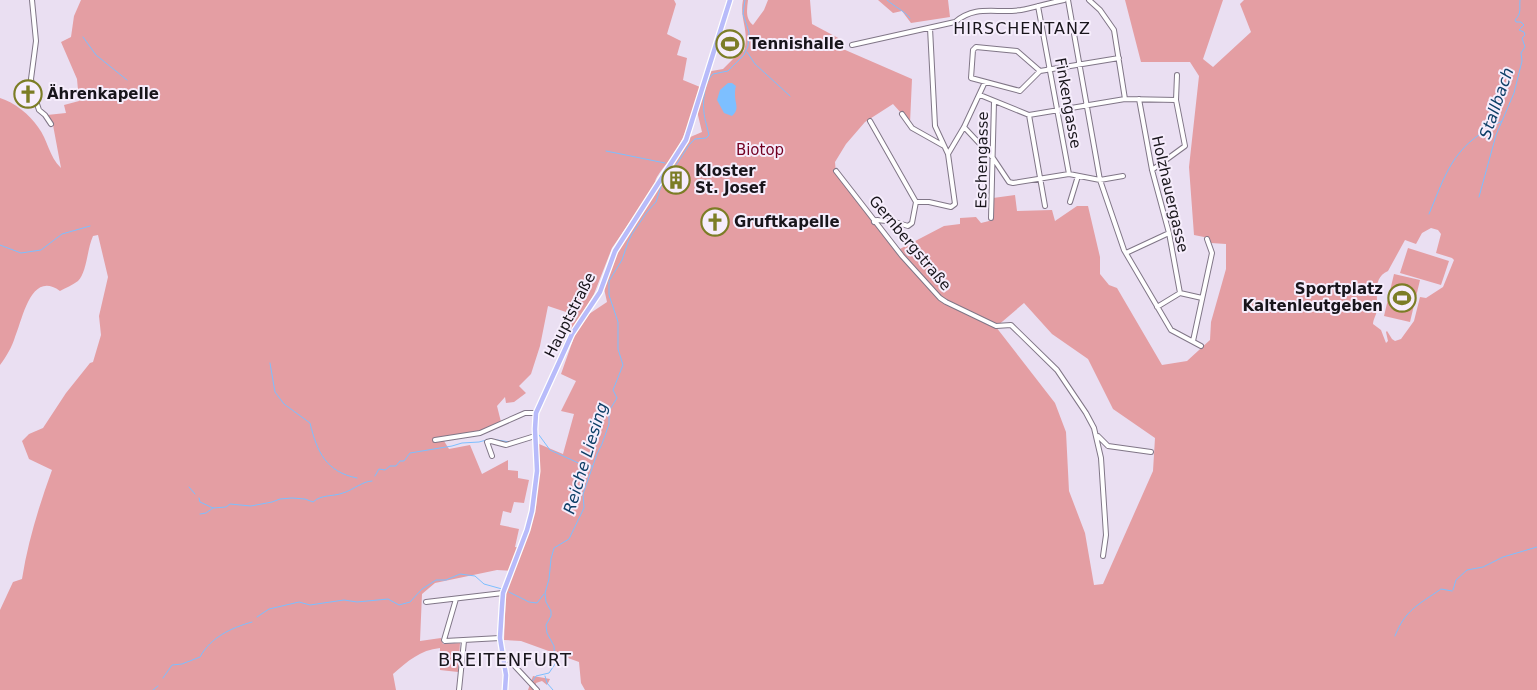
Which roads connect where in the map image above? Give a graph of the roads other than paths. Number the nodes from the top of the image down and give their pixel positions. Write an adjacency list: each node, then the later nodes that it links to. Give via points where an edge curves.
1 (32, 0): 25 (street, via 36,41 31,79 39,110)
2 (730, 0): 50 (main road, Hauptstraße, via 686,140 615,251 600,292 572,334)
3 (1064, 0): 6 (street)
4 (1068, 0): 10 (street)
5 (1089, 0): 9 (street, via 1111,24)
6 (1038, 6): 7 (street, via 1019,10 974,11 955,22); 11 (street, Finkengasse)
7 (930, 28): 8 (street); 27 (street, via 935,126)
8 (852, 45)
9 (1118, 58): 10 (street); 16 (street)
10 (1080, 64): 11 (street); 20 (street)
11 (1051, 69): 12 (street); 21 (street, Finkengasse)
12 (1040, 71): 14 (street, via 1020,91); 14 (street, via 1017,51 976,46 971,78)
13 (1176, 75): 18 (street)
14 (985, 82): 15 (street)
15 (980, 95): 19 (street); 26 (street)
16 (1125, 99): 17 (street); 20 (street)
17 (1139, 99): 18 (street); 30 (street, Holzhauergasse)
18 (1176, 100): 30 (street, via 1185,146)
19 (994, 102): 23 (street); 29 (street, Eschengasse)
20 (1087, 106): 21 (street); 36 (street)
21 (1058, 111): 23 (street); 32 (street, Finkengasse)
22 (902, 114): 27 (street, via 912,128)
23 (1029, 115): 35 (street)
24 (870, 121): 37 (street)
25 (51, 124)
26 (964, 128): 28 (street); 29 (street)
27 (944, 146): 28 (street)
28 (948, 154): 37 (street, via 955,204)
29 (993, 158): 35 (street, via 1009,182); 40 (street, Eschengasse)
30 (1152, 170): 42 (street, Holzhauergasse)
31 (836, 171): 41 (street, Gernbergstraße)
32 (1068, 174): 33 (street); 35 (street)
33 (1078, 176): 36 (street); 38 (street)
34 (1123, 176): 36 (street)
35 (1040, 179): 39 (street)
36 (1100, 180): 44 (street)
37 (916, 202): 41 (street, via 910,226 892,221)
38 (1070, 202)
39 (1045, 206)
40 (992, 218)
41 (874, 222): 51 (street, Gernbergstraße, via 943,300 996,326 1011,325 1061,375)
42 (1169, 233): 44 (street); 45 (street, Holzhauergasse)
43 (1207, 239): 46 (street, via 1212,253)
44 (1126, 253): 47 (street)
45 (1180, 293): 46 (street); 47 (street)
46 (1202, 298): 48 (street)
47 (1157, 307): 48 (street, via 1171,330)
48 (1193, 341): 49 (street)
49 (1201, 346)
50 (536, 413): 52 (main road, Hauptstraße); 53 (street, via 524,413 480,433)
51 (1096, 434): 54 (street); 55 (street, Gernbergstraße)
52 (535, 436): 57 (street, via 506,445 487,442); 59 (main road, Hauptstraße, via 537,471 532,511)
53 (435, 440)
54 (1106, 445): 55 (street); 56 (street)
55 (1099, 446): 58 (street, Gernbergstraße, via 1106,535)
56 (1151, 452)
57 (492, 456)
58 (1103, 556)
59 (503, 593): 60 (street); 62 (main road, Hauptstraße)
60 (456, 599): 61 (street); 63 (street, via 444,640)
61 (426, 602)
62 (500, 638): 63 (street); 64 (main road, Hauptstraße)
63 (464, 641): 66 (street)
64 (504, 659): 65 (street, via 509,660); 67 (main road, Hauptstraße)
65 (534, 687)
66 (459, 690)
67 (505, 690)

